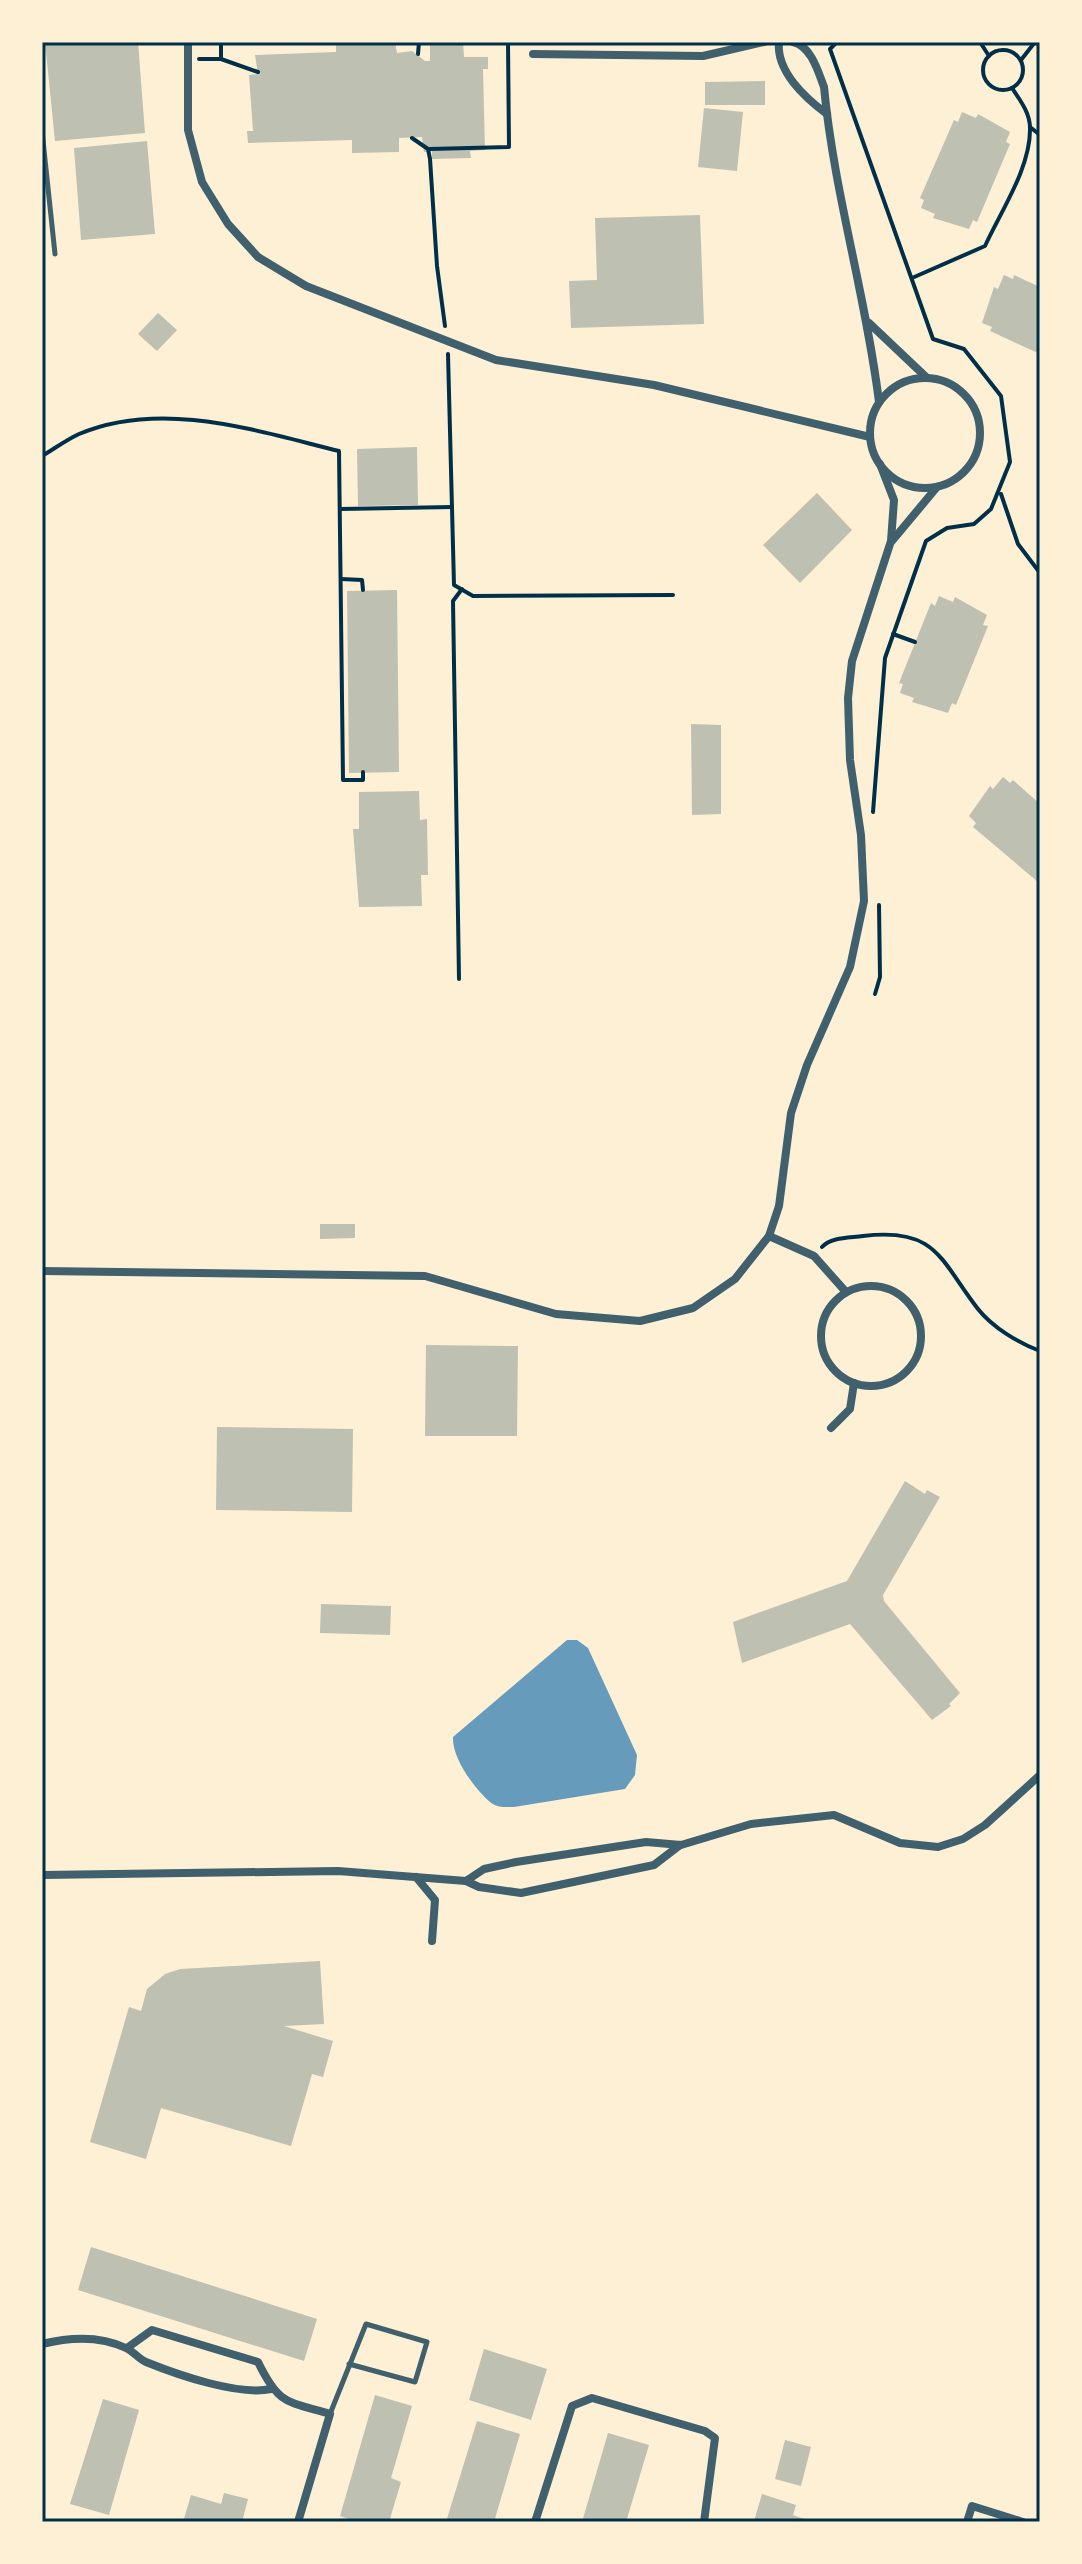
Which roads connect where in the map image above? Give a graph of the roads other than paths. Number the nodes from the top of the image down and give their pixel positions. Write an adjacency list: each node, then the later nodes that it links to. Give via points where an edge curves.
1 (188, 42): 12 (street, via 188,130 202,182 228,224 258,257 306,286 496,360 654,385)
2 (764, 42): 5 (street, via 703,56)
3 (779, 42): 6 (street, via 777,55 808,100)
4 (793, 42): 6 (street, via 815,63)
5 (533, 54)
6 (827, 114): 9 (street)
7 (42, 131): 8 (lane)
8 (55, 254)
9 (868, 322): 10 (street); 11 (street)
10 (926, 377): 11 (street, via 906,380); 14 (street, via 944,381 965,396 978,418 980,436 968,468)
11 (879, 402): 12 (street)
12 (870, 437): 13 (street)
13 (880, 464): 14 (street, via 904,484); 15 (street, via 894,500)
14 (938, 486): 15 (street)
15 (891, 541): 16 (street, via 852,661 848,698 864,901 850,967 791,1113 779,1206)
16 (769, 1236): 17 (street, via 716,1295 693,1308 640,1321 556,1314 425,1276); 18 (street, via 814,1256)
17 (42, 1271)
18 (846, 1292): 19 (street, via 824,1316 822,1349 828,1363); 19 (street, via 861,1287 894,1292 907,1302 921,1332 919,1348 901,1376 870,1386)
19 (854, 1383): 20 (street, via 850,1409)
20 (831, 1428)
21 (1040, 1775): 22 (street, via 985,1825 938,1847 900,1843 834,1815 751,1824)
22 (681, 1845): 25 (street, via 646,1842 516,1862 484,1869); 25 (street, via 654,1865 521,1893)
23 (42, 1875): 24 (street, via 338,1871)
24 (415, 1877): 25 (street); 26 (street, via 435,1900)
25 (466, 1881)
26 (432, 1941)
27 (42, 2344): 28 (street, via 68,2337)
28 (127, 2348): 30 (street, via 144,2361 251,2393); 30 (street, via 152,2330 258,2362)
29 (349, 2364): 29 (lane, via 366,2324 427,2342 415,2382); 31 (lane)
30 (271, 2389): 31 (street, via 281,2399)
31 (330, 2414): 32 (street)
32 (298, 2522)
33 (535, 2522): 34 (street, via 572,2406 592,2398 715,2438)
34 (704, 2522)
35 (967, 2522): 36 (street, via 972,2506)
36 (1023, 2522)

